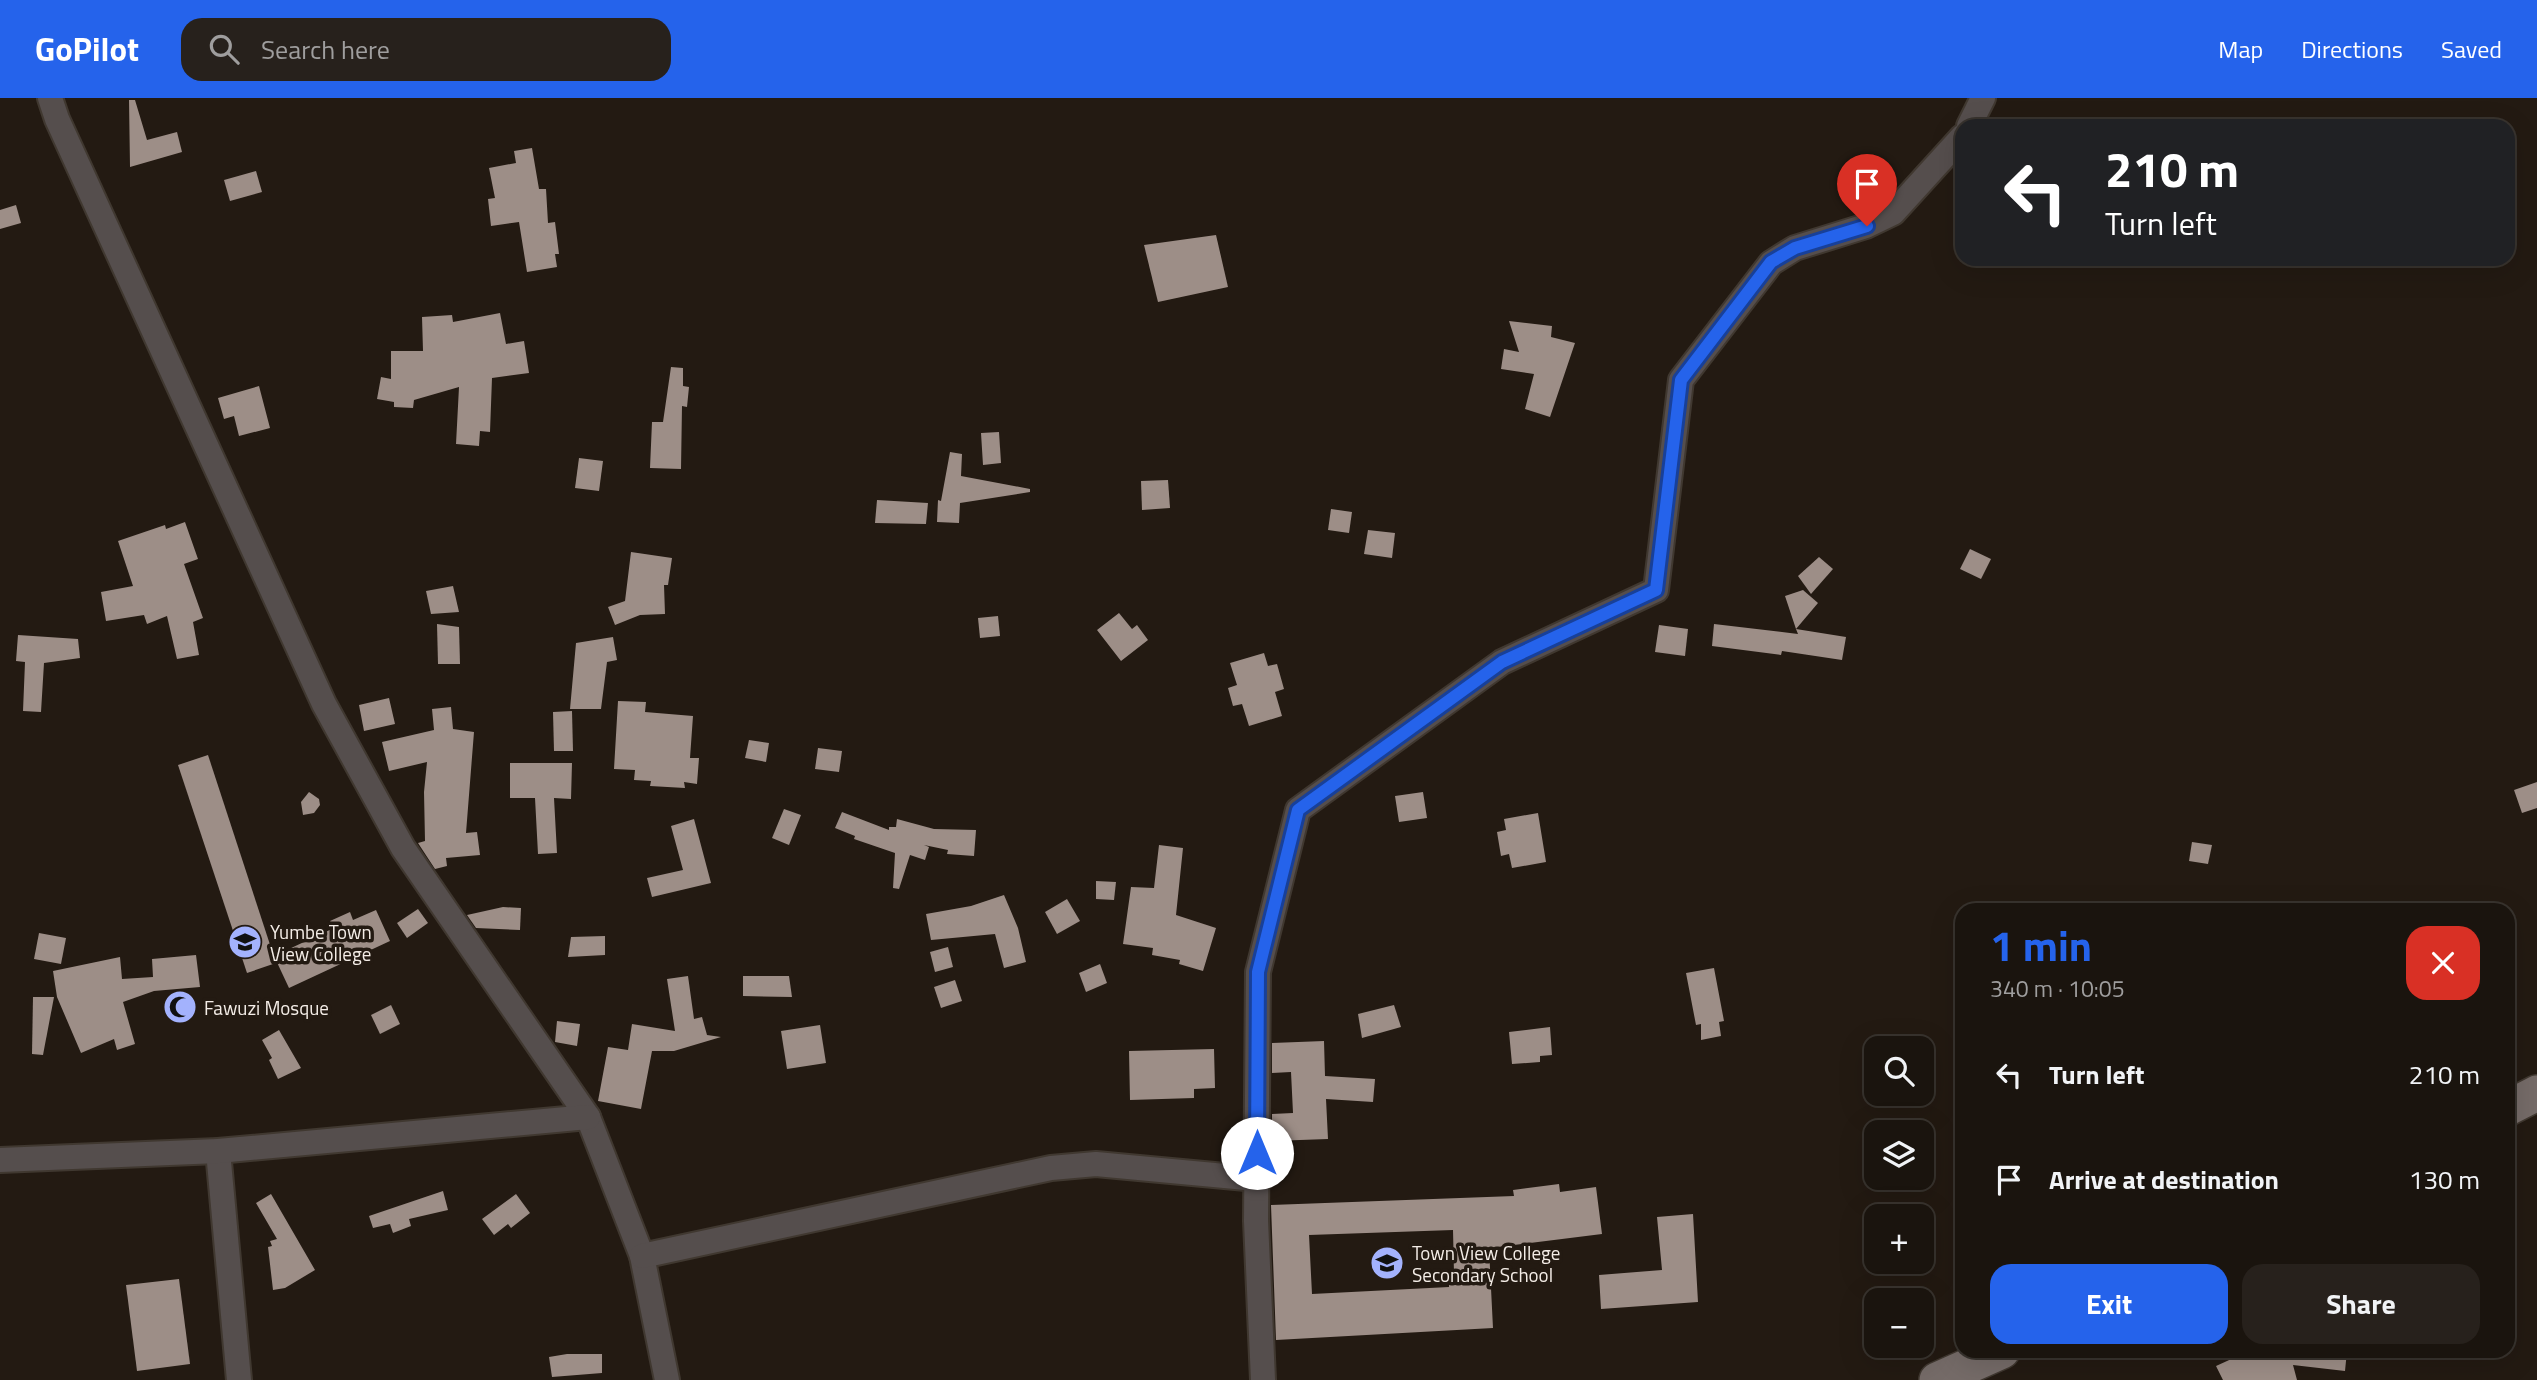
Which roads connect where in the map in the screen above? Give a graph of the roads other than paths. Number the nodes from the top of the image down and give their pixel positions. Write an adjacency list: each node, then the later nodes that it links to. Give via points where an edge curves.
1 (50, 98): 7 (street, via 324,704 404,848)
2 (1983, 98): 3 (street)
3 (1972, 119)
4 (1955, 145): 10 (street, via 1893,213 1795,248 1771,262 1681,380 1656,590 1502,662 1298,810 1258,972)
5 (2537, 1093): 6 (main road)
6 (2515, 1104)
7 (588, 1117): 8 (street); 11 (street)
8 (218, 1151): 9 (street); 13 (street)
9 (0, 1160)
10 (1257, 1179): 11 (street, via 1097,1164 1051,1168); 15 (street)
11 (642, 1256): 14 (street)
12 (1986, 1358): 16 (main road)
13 (239, 1380)
14 (667, 1380)
15 (1263, 1380)
16 (1937, 1380)

